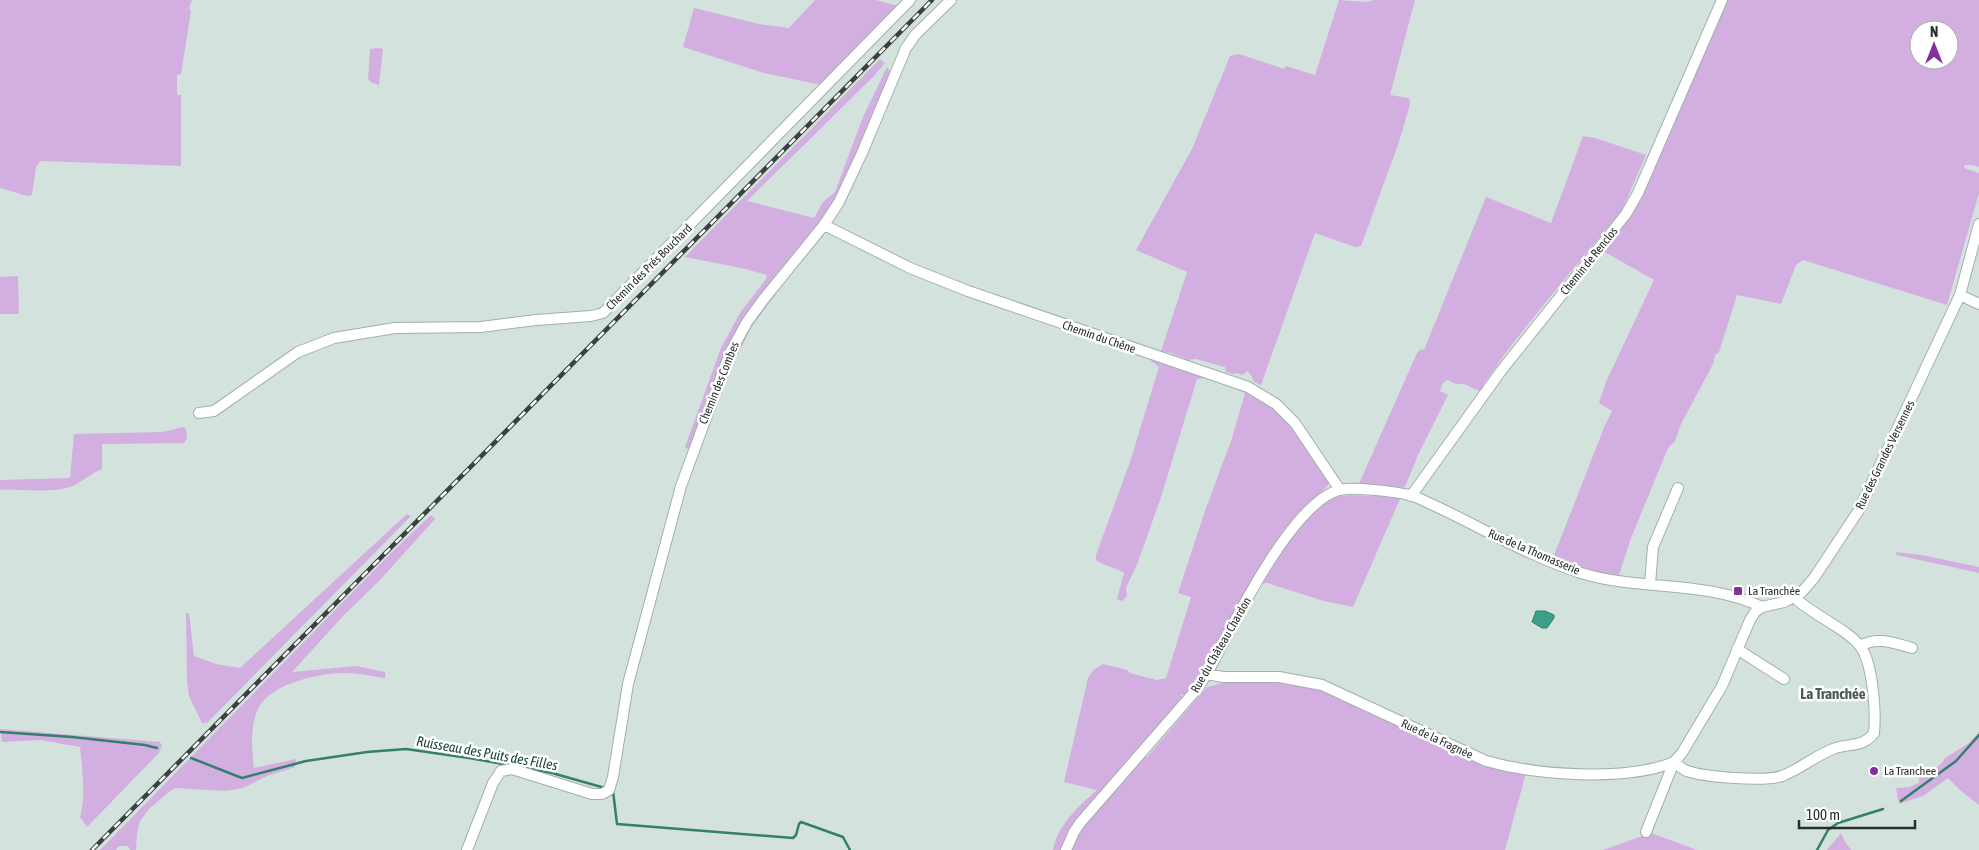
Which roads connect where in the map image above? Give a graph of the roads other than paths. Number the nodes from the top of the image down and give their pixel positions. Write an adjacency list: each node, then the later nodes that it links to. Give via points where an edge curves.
1 (910, 0): 8 (street, Chemin des Prés Bouchard, via 603,313 481,326 395,328 334,338 298,352 214,411)
2 (951, 0): 5 (street, Chemin des Combes, via 906,48 851,179)
3 (1722, 0): 11 (street, Chemin de Renclos, via 1626,214 1501,371)
4 (1979, 224): 6 (street, Rue des Grandes Versennes)
5 (824, 225): 10 (street, Chemin du Chêne, via 904,265 968,291 1248,387 1276,404 1295,423); 22 (street, Chemin des Combes, via 747,322 730,353 709,407 681,486 634,658 608,789 598,794 586,792 512,769 501,771 492,782)
6 (1960, 295): 7 (street); 13 (street, Rue des Grandes Versennes, via 1859,510 1814,578)
7 (1979, 304)
8 (200, 413)
9 (1678, 488): 12 (street, via 1653,547)
10 (1340, 490): 11 (street, Rue de la Thomasserie); 18 (street, Rue du Château Chardon, via 1315,504 1284,540 1266,566)
11 (1411, 496): 12 (street, Rue de la Thomasserie, via 1554,563 1606,579)
12 (1650, 584): 14 (street, Rue de la Thomasserie, via 1722,594)
13 (1795, 598): 14 (street); 15 (street)
14 (1762, 607): 17 (street, via 1750,620)
15 (1860, 646): 16 (street, via 1881,640); 20 (street, via 1872,678 1874,733 1867,742 1826,752 1782,776 1771,778 1690,772)
16 (1912, 648)
17 (1737, 650): 19 (street); 20 (street, via 1722,686)
18 (1207, 674): 20 (street, Rue de la Fragnée, via 1279,678 1322,685 1469,754 1502,766 1570,773 1610,773 1656,768); 23 (street, Rue du Château Chardon, via 1189,699 1080,823)
19 (1784, 679)
20 (1674, 762): 21 (street)
21 (1646, 832)
22 (467, 850)
23 (1066, 850)

